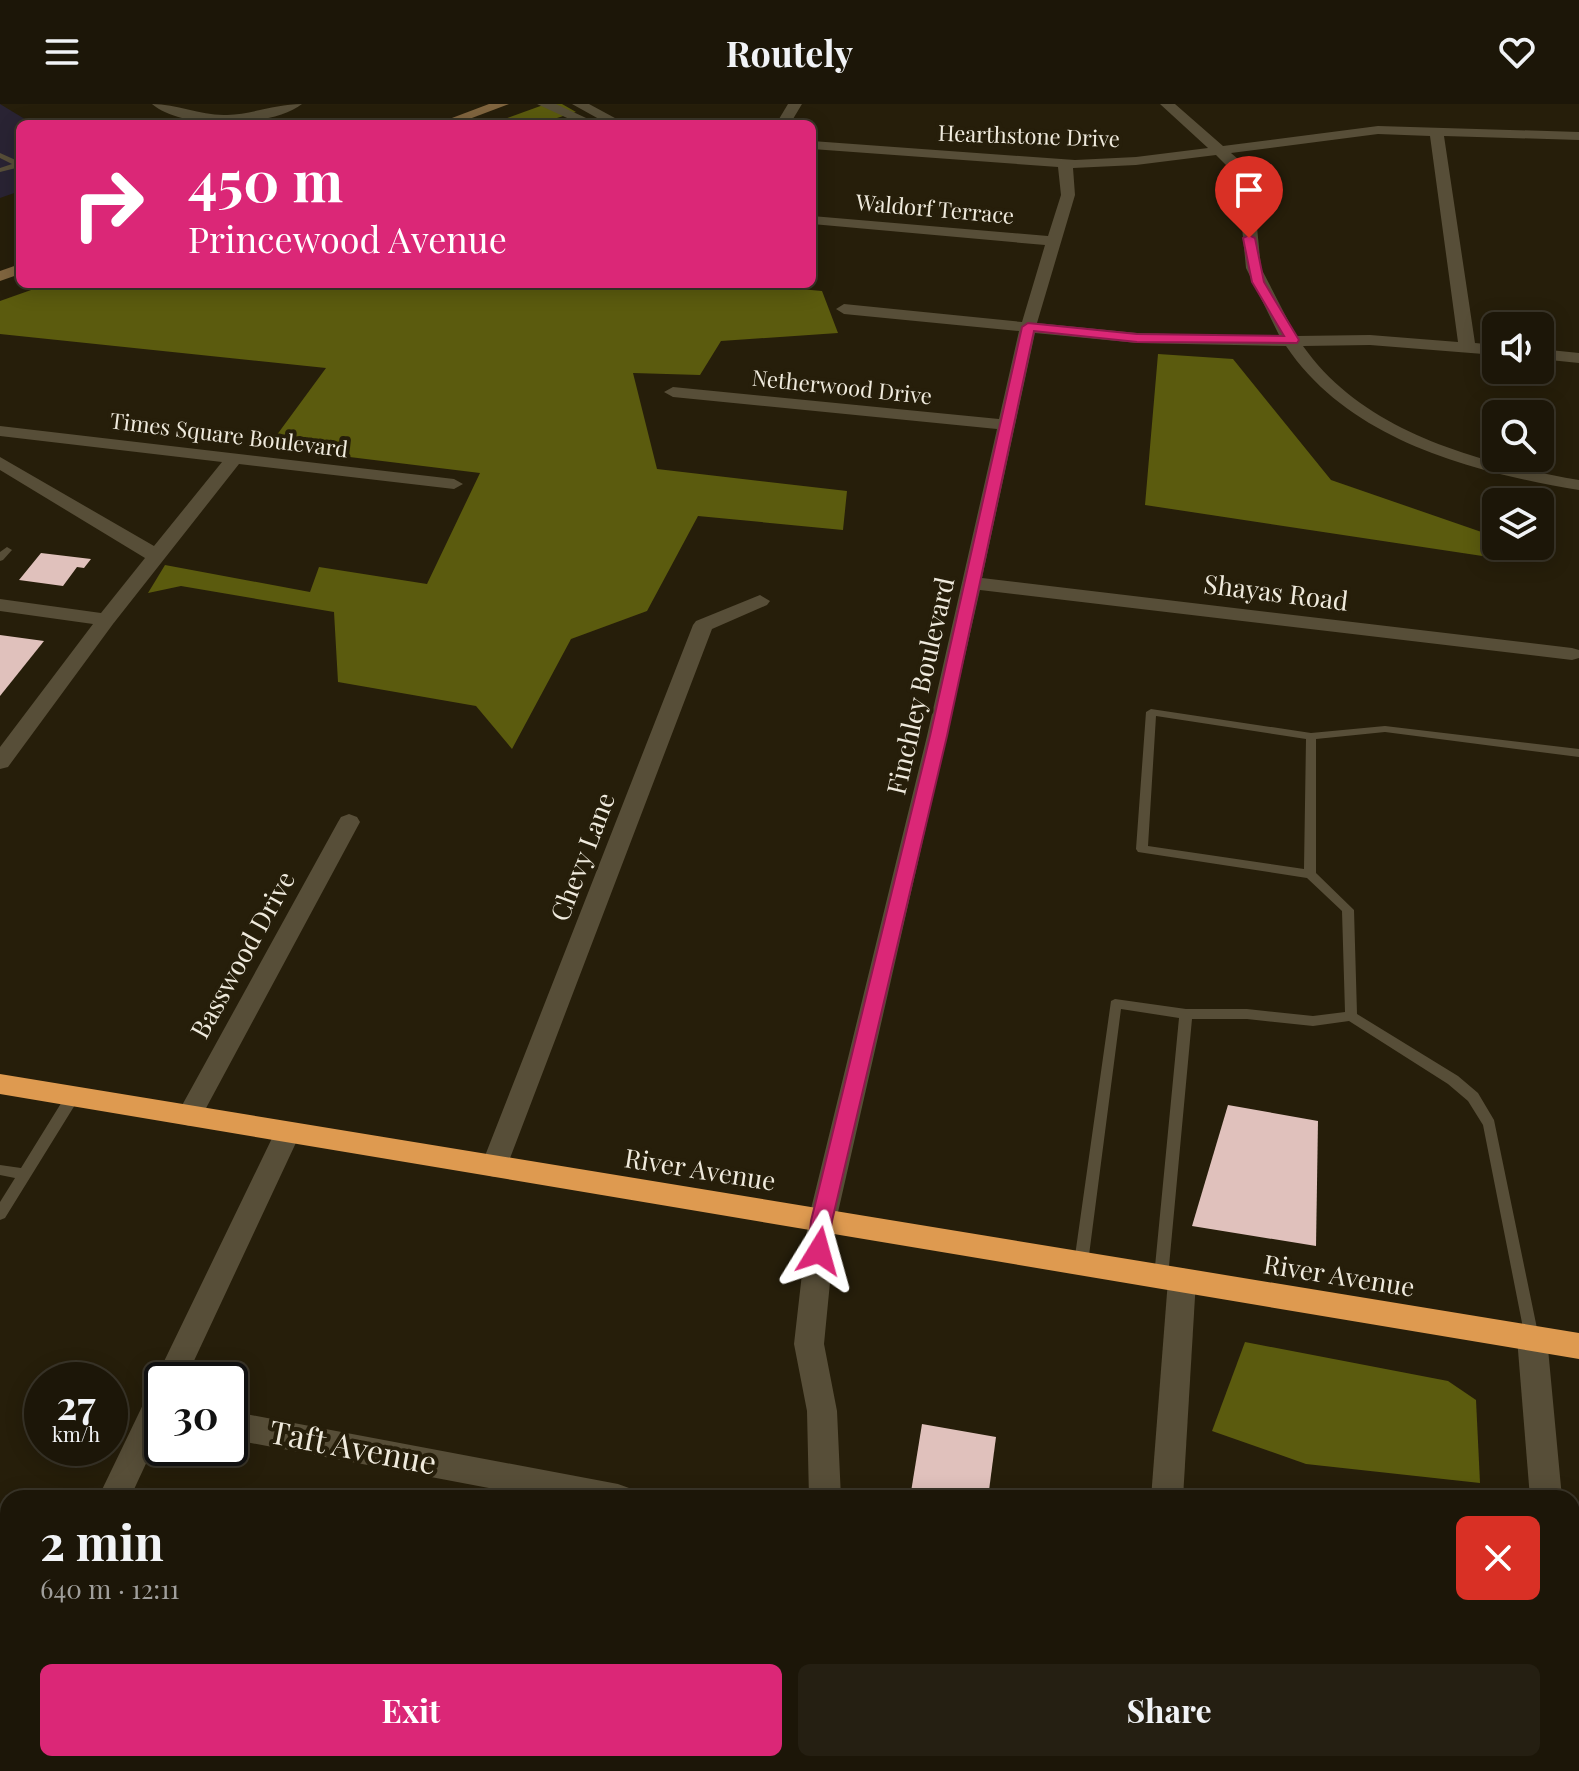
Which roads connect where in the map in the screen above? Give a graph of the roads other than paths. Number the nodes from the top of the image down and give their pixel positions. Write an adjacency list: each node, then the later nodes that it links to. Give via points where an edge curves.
1 (159, 104): 2 (street, via 211,120 240,120)
2 (295, 104)
3 (502, 104): 7 (main road)
4 (544, 104): 8 (street)
5 (579, 104): 9 (street)
6 (1167, 104): 13 (street)
7 (455, 120)
8 (582, 120)
9 (611, 120)
10 (1436, 130): 11 (street, Hearthstone Drive); 13 (street, Hearthstone Drive, via 1363,131); 20 (street)
11 (1579, 136)
12 (816, 145): 14 (street, Hearthstone Drive)
13 (1221, 150): 14 (street, Hearthstone Drive); 19 (street, via 1247,179 1247,220 1258,282)
14 (1065, 164): 16 (street, Finchley Boulevard, via 1068,195)
15 (816, 220): 16 (street, Waldorf Terrace)
16 (1054, 241): 18 (street, Finchley Boulevard)
17 (844, 309): 18 (street)
18 (1028, 327): 19 (street, via 1137,338); 25 (street, Finchley Boulevard)
19 (1293, 340): 20 (street); 30 (street, via 1336,391 1399,431 1506,472)
20 (1467, 347): 21 (street)
21 (1482, 349)
22 (1554, 355): 23 (street)
23 (1579, 358)
24 (673, 392): 25 (street, Netherwood Drive)
25 (1007, 425): 32 (street, Finchley Boulevard)
26 (0, 431): 27 (street, Times Square Boulevard)
27 (233, 460): 29 (street, Times Square Boulevard); 31 (street)
28 (0, 462): 31 (street)
29 (454, 484)
30 (1579, 485)
31 (156, 557): 35 (street)
32 (973, 583): 36 (street, Shayas Road); 52 (street, Finchley Boulevard)
33 (760, 601): 48 (street, Chevy Lane, via 703,625)
34 (0, 605): 35 (street)
35 (106, 620): 39 (street)
36 (1572, 654)
37 (1311, 736): 38 (lane, via 1385,729); 41 (lane); 41 (lane, via 1151,712 1142,849)
38 (1579, 753)
39 (0, 762)
40 (349, 822): 46 (street, Basswood Drive)
41 (1310, 874): 43 (lane, via 1348,910)
42 (1186, 1014): 43 (lane, via 1313,1021); 53 (lane, via 1115,1004); 54 (lane)
43 (1351, 1016): 55 (lane, via 1453,1080 1473,1097 1489,1124)
44 (0, 1084): 45 (highway, River Avenue)
45 (73, 1096): 46 (highway, River Avenue); 50 (lane)
46 (189, 1116): 47 (highway, River Avenue)
47 (288, 1132): 48 (highway, River Avenue); 57 (street)
48 (494, 1166): 52 (highway, River Avenue)
49 (0, 1170): 50 (lane)
50 (24, 1174): 51 (lane)
51 (0, 1214)
52 (822, 1221): 53 (highway, River Avenue); 62 (street, Finchley Boulevard, via 809,1344 822,1411)
53 (1081, 1263): 54 (highway, River Avenue)
54 (1172, 1278): 55 (highway, River Avenue); 63 (street)
55 (1532, 1338): 56 (highway, River Avenue); 64 (street)
56 (1579, 1346)
57 (179, 1362)
58 (248, 1428): 61 (street, Taft Avenue)
59 (144, 1439): 60 (street)
60 (118, 1490)
61 (575, 1490)
62 (825, 1490)
63 (1167, 1490)
64 (1545, 1490)

